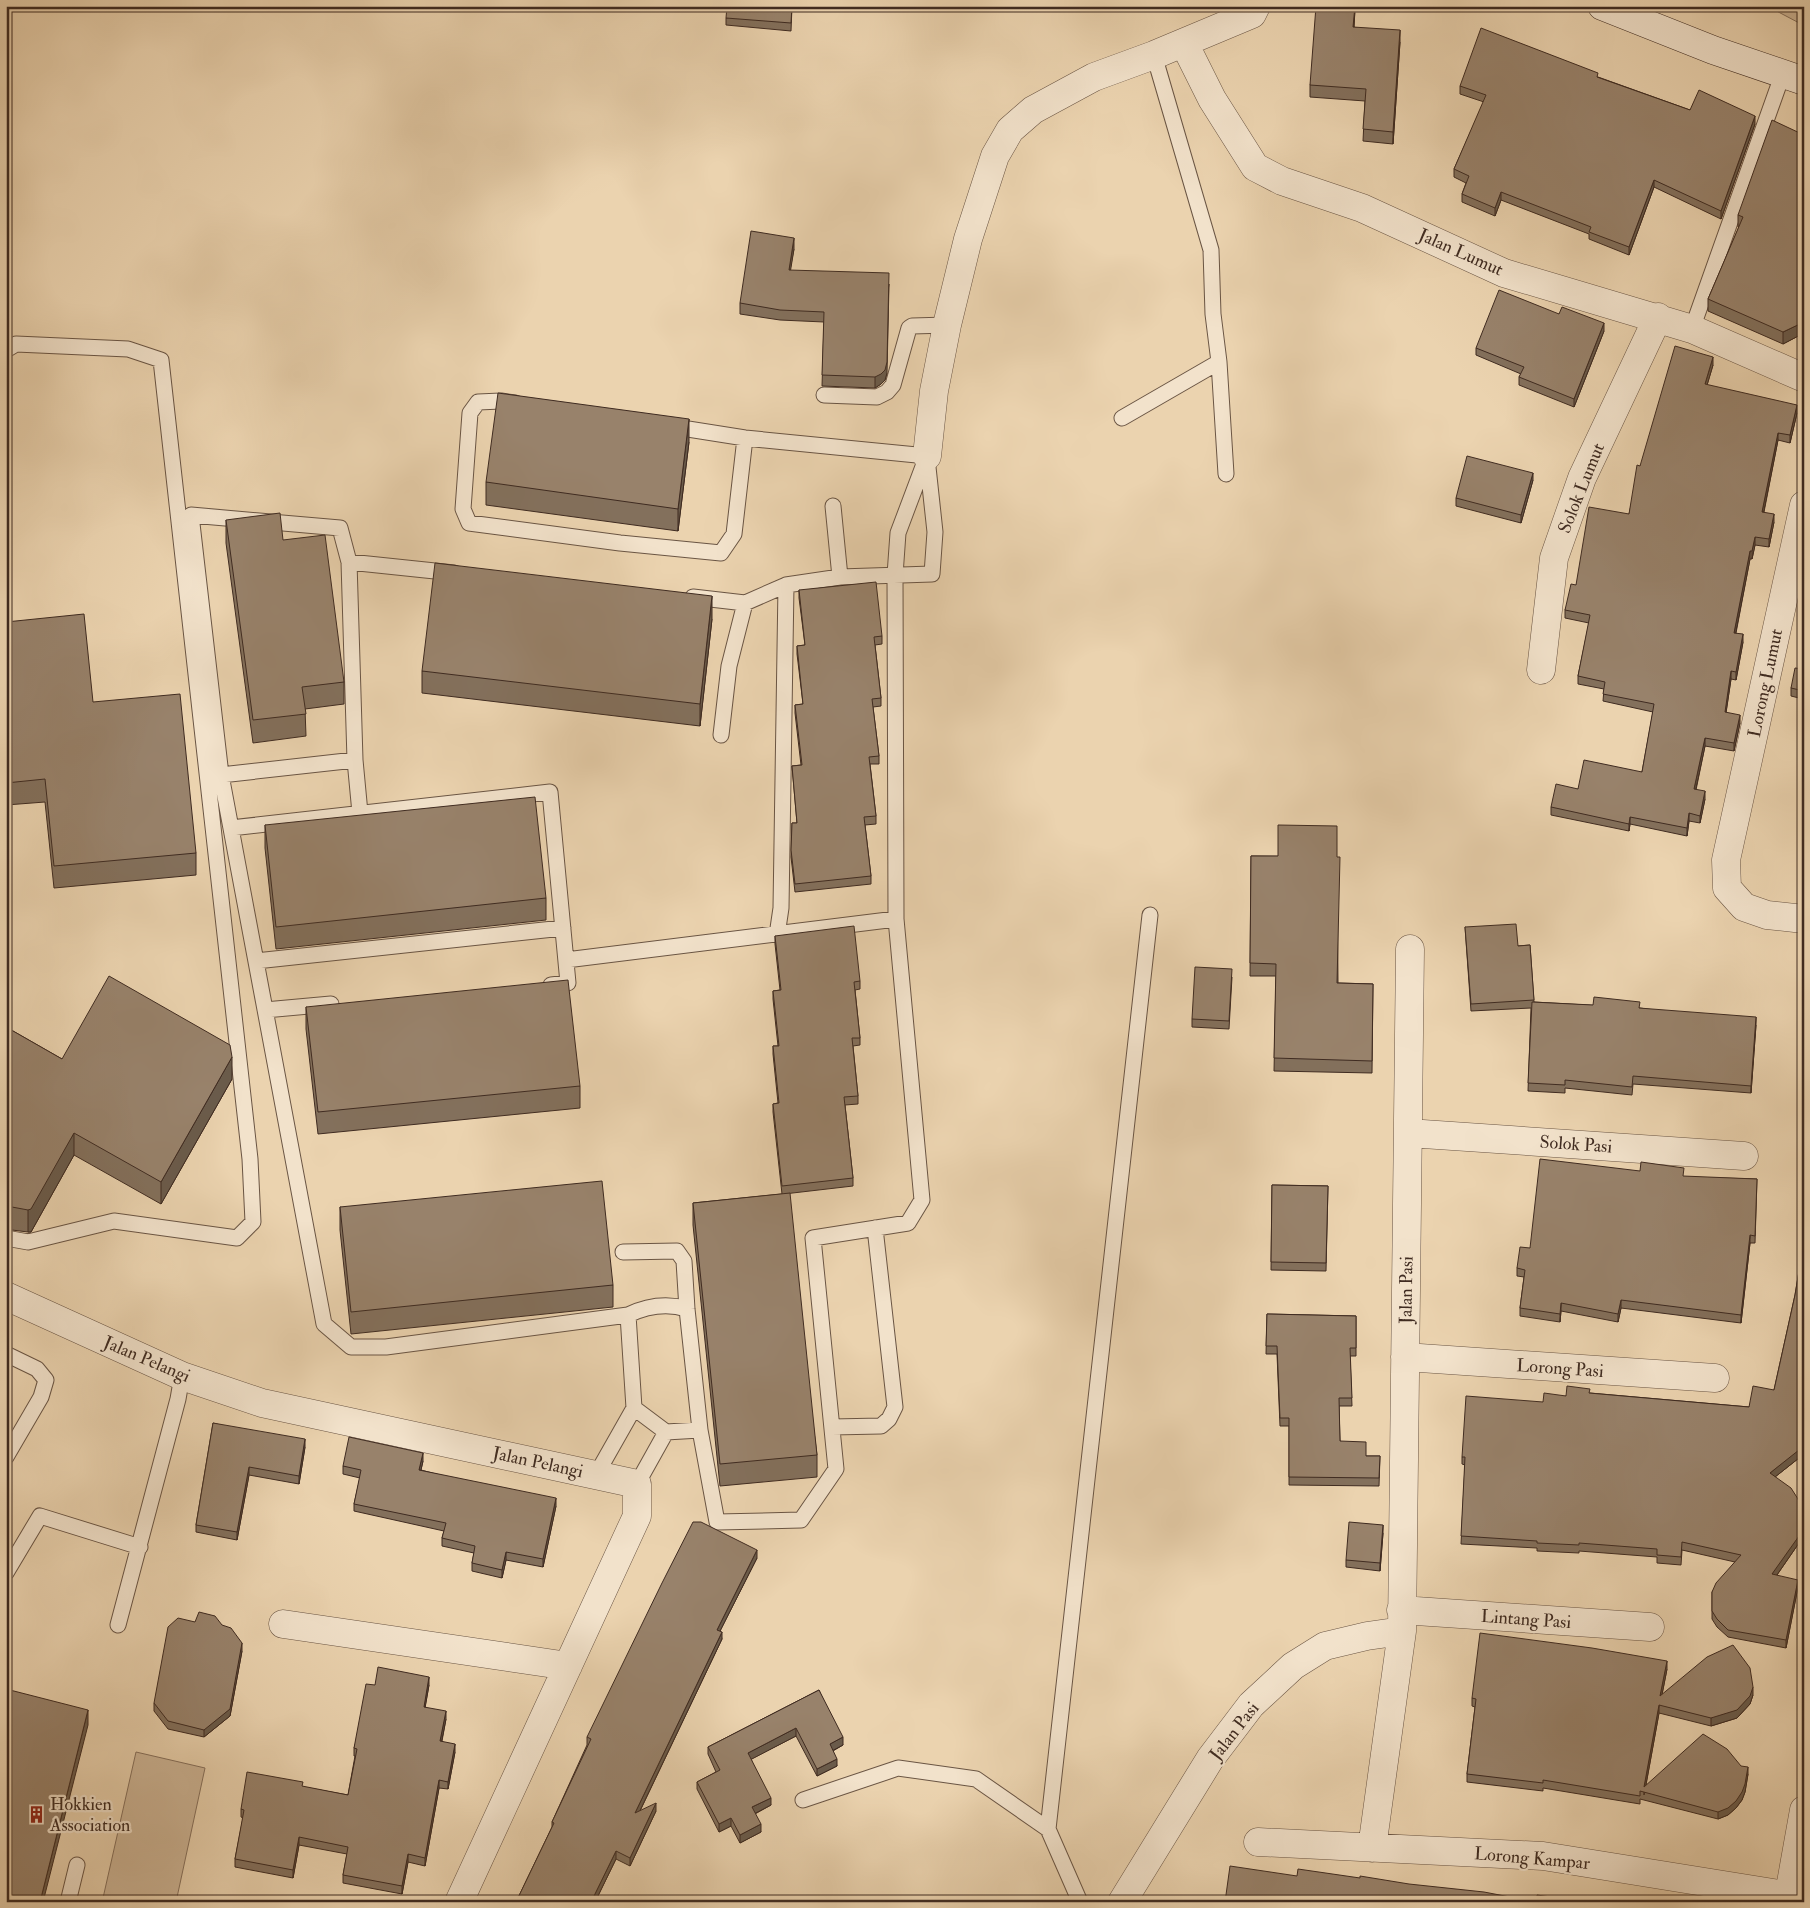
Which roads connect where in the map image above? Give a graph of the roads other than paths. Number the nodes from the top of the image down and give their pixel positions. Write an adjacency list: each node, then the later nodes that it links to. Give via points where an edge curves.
1 (1256, 6): 3 (street, via 1252,14)
2 (1602, 6): 5 (street, via 1713,50)
3 (1184, 43): 4 (street); 6 (street, Jalan Lumut, via 1212,99 1255,167 1282,181 1362,208 1504,273)
4 (1154, 55): 7 (street, via 1094,77 1033,110 1010,130 995,156 968,239); 10 (lane, via 1211,250 1213,314)
5 (1793, 77): 8 (lane)
6 (1658, 318): 8 (street, Jalan Lumut); 28 (street, Solok Lumut, via 1582,478 1554,558)
7 (947, 325): 12 (lane, via 909,328 893,385 887,392 877,397); 17 (street, via 934,391)
8 (1692, 329): 11 (street, Jalan Lumut)
9 (6, 350): 48 (lane, via 16,344 128,350 161,360 250,1159 253,1222 237,1238 114,1221 28,1242)
10 (1219, 362): 14 (lane); 18 (lane)
11 (1804, 378)
12 (824, 395)
13 (531, 406): 16 (lane, via 502,401 478,402 470,413 463,509 469,523 721,553 734,534)
14 (1122, 418)
15 (657, 424): 16 (lane)
16 (745, 438): 17 (lane)
17 (927, 456): 23 (lane, via 898,532); 23 (lane, via 935,532 932,574)
18 (1226, 474)
19 (1804, 505): 36 (street, Lorong Lumut, via 1726,860 1727,888 1744,906 1767,915)
20 (833, 506): 24 (lane)
21 (348, 562): 22 (lane); 30 (lane); 31 (lane, via 340,528 191,515)
22 (468, 574)
23 (895, 575): 24 (lane); 35 (lane)
24 (840, 577): 25 (lane)
25 (786, 585): 27 (lane); 38 (lane, via 781,908)
26 (677, 596): 27 (lane)
27 (746, 603): 29 (lane, via 729,666)
28 (1541, 670)
29 (721, 734)
30 (355, 760): 31 (lane); 32 (lane)
31 (221, 775): 33 (lane)
32 (360, 813): 33 (lane); 37 (lane, via 550,792)
33 (231, 828): 41 (lane)
34 (1150, 915): 73 (lane)
35 (896, 919): 38 (lane); 47 (lane, via 922,1200 908,1223)
36 (1804, 920)
37 (563, 928): 40 (lane); 41 (lane)
38 (777, 935): 40 (lane)
39 (1410, 949): 45 (street, Jalan Pasi)
40 (566, 960): 42 (lane, via 568,983)
41 (256, 961): 44 (lane)
42 (539, 986)
43 (344, 1003): 44 (lane)
44 (265, 1010): 52 (lane, via 324,1324 351,1347 386,1347)
45 (1408, 1133): 46 (street, Solok Pasi); 54 (street, Jalan Pasi)
46 (1744, 1156)
47 (875, 1228): 58 (lane, via 894,1406 889,1419 880,1426); 58 (lane, via 813,1238)
48 (6, 1238)
49 (623, 1252): 51 (lane, via 677,1251 684,1262)
50 (6, 1296): 55 (street, Jalan Pelangi)
51 (687, 1309): 52 (lane, via 675,1305 643,1308); 59 (lane)
52 (628, 1315): 57 (lane)
53 (6, 1354): 61 (lane, via 37,1369 46,1380 41,1397)
54 (1405, 1357): 56 (street, Lorong Pasi); 66 (street, Jalan Pasi)
55 (182, 1376): 62 (street, Jalan Pelangi, via 262,1403); 64 (lane)
56 (1715, 1378)
57 (634, 1408): 60 (lane); 62 (lane)
58 (832, 1427): 59 (lane, via 836,1469 801,1520 717,1522)
59 (700, 1430): 60 (lane)
60 (666, 1432): 63 (lane)
61 (6, 1457)
62 (596, 1475): 63 (street, Jalan Pelangi)
63 (638, 1484): 70 (street, via 638,1516)
64 (140, 1546): 65 (lane, via 40,1516); 68 (lane)
65 (6, 1573)
66 (1402, 1620): 69 (street, Lintang Pasi); 75 (street, Jalan Pasi); 81 (street, Jalan Pasi, via 1325,1646 1293,1666 1252,1705 1210,1760)
67 (283, 1624): 70 (street)
68 (118, 1625)
69 (1650, 1627)
70 (568, 1666): 79 (street)
71 (803, 1800): 73 (lane, via 898,1768 976,1779)
72 (1804, 1810): 77 (street)
73 (1048, 1829): 80 (lane)
74 (1258, 1842): 75 (street, Lorong Kampar)
75 (1372, 1848): 77 (street, Lorong Kampar, via 1543,1856)
76 (78, 1865): 78 (lane)
77 (1796, 1896)
78 (68, 1902)
79 (459, 1902)
80 (1080, 1902)
81 (1122, 1902)

